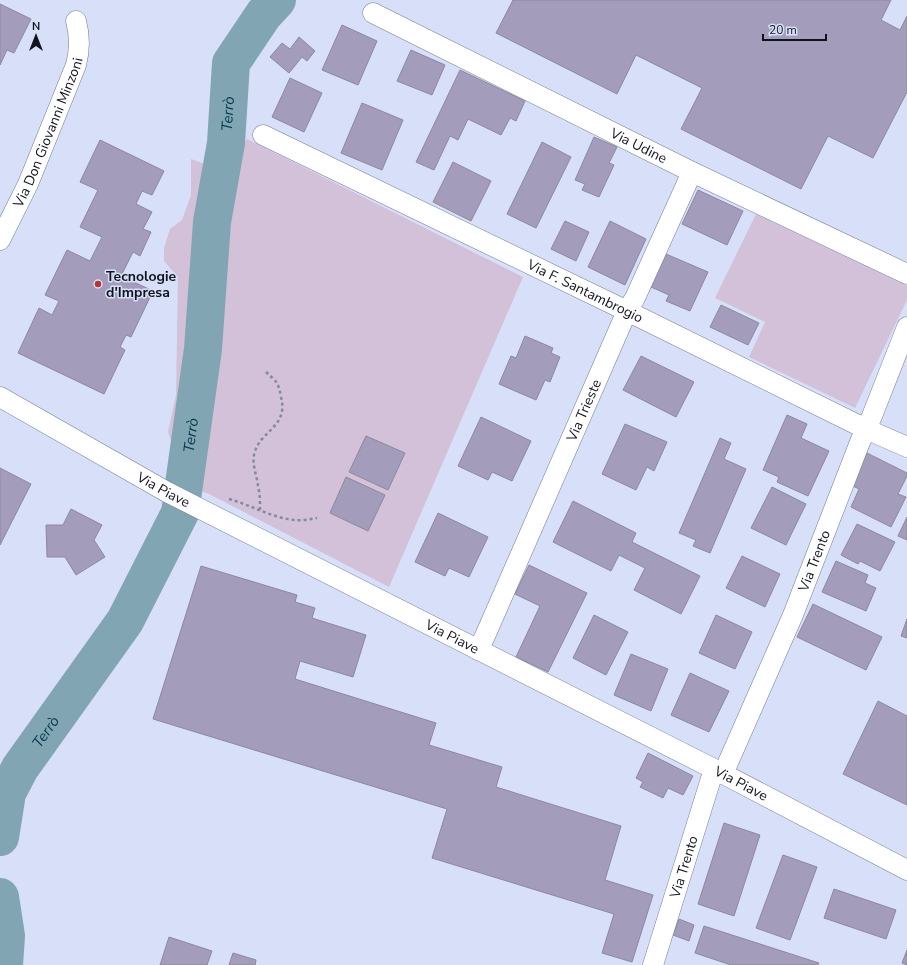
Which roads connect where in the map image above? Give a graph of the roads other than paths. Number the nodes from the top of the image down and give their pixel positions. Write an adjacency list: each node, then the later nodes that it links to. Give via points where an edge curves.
1 (373, 13): 4 (street, Via Udine)
2 (76, 21): 5 (street, Via Don Giovanni Minzoni, via 79,34 76,65 28,184)
3 (263, 135): 7 (street, Via F. Santambrogio)
4 (692, 172): 6 (street, Via Udine); 7 (street, Via Trieste)
5 (0, 240)
6 (907, 274)
7 (627, 311): 10 (street, Via F. Santambrogio); 12 (street, Via Trieste)
8 (907, 327): 10 (street, Via Trento)
9 (0, 397): 12 (street, Via Piave, via 167,492)
10 (866, 429): 11 (street, Via F. Santambrogio); 13 (street, Via Trento, via 793,615)
11 (907, 447)
12 (478, 650): 13 (street, Via Piave)
13 (719, 772): 14 (street, Via Piave); 15 (street, Via Trento)
14 (907, 870)
15 (653, 965)

